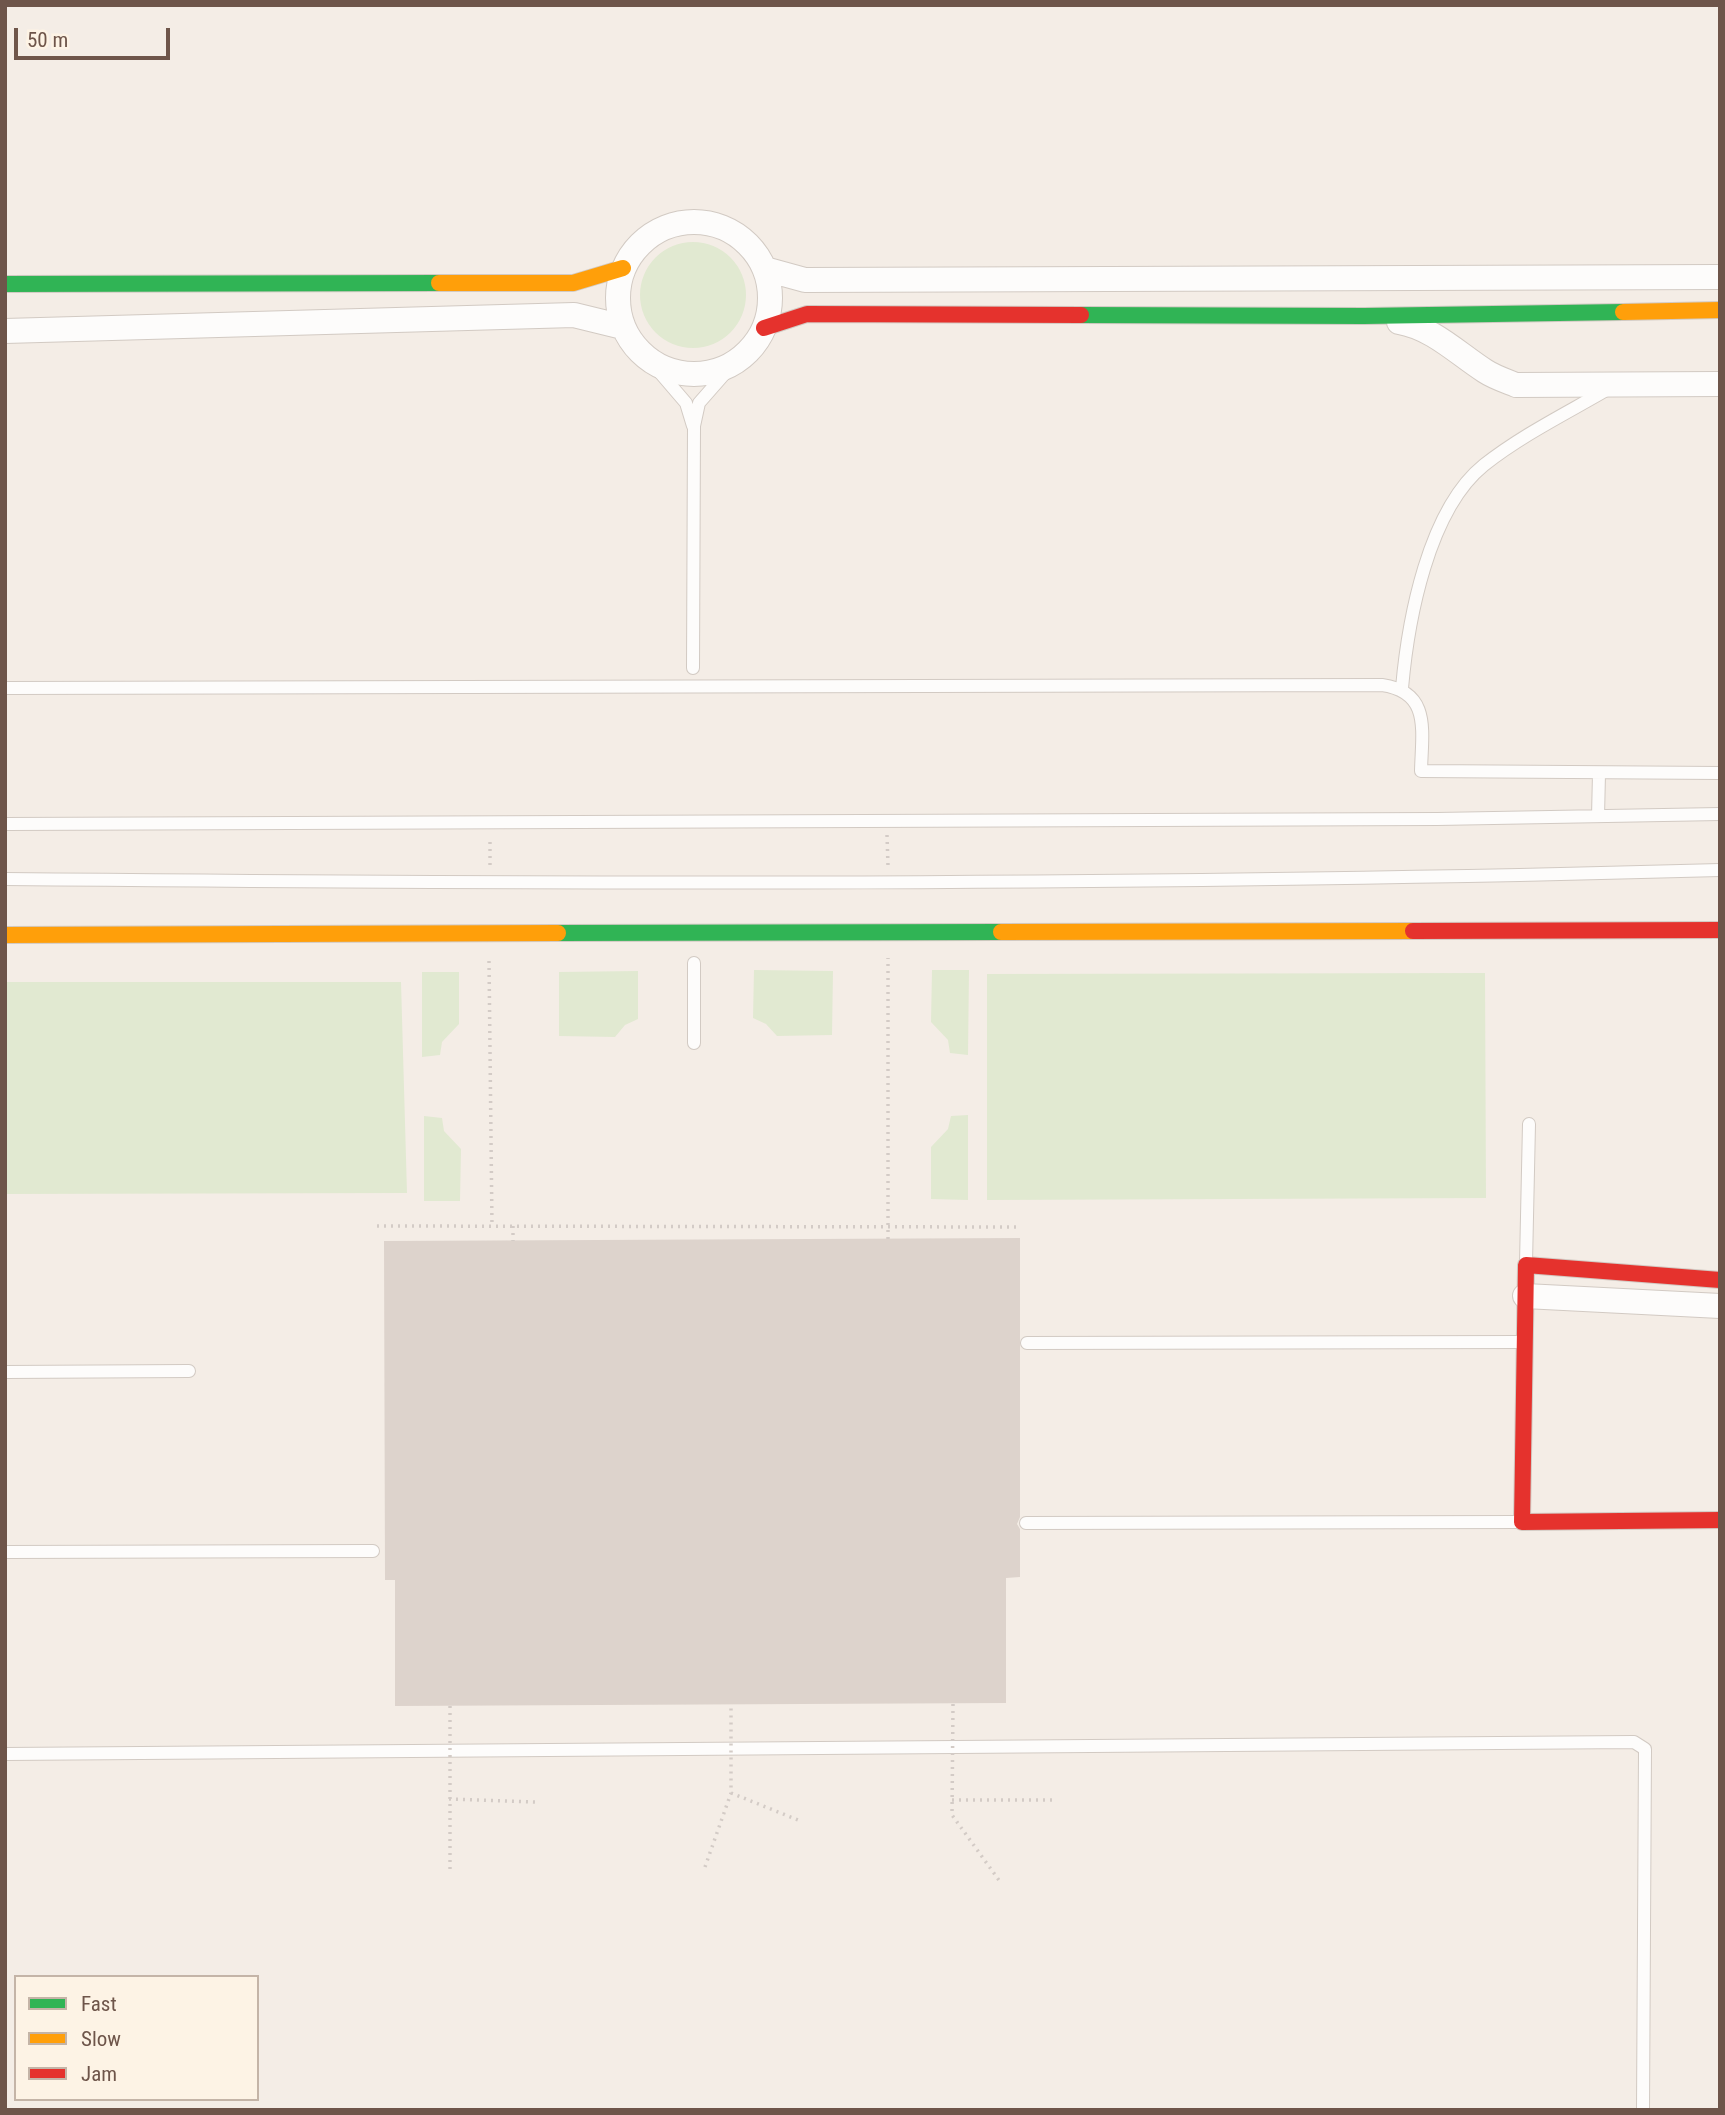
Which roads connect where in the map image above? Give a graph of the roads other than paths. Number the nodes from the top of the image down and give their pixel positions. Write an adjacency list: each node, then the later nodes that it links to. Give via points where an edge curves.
1 (623, 268): 2 (street, via 637,247 657,231 682,223 707,223 732,232 751,247); 4 (street, via 573,283); 7 (street, via 618,288)
2 (765, 269): 3 (street, via 805,280); 8 (street, via 769,309)
3 (1720, 277)
4 (5, 284)
5 (1720, 310): 6 (street)
6 (1364, 316): 8 (street, via 807,314); 12 (street, via 1414,325 1488,373 1516,385)
7 (623, 327): 9 (street, via 574,315); 10 (street)
8 (764, 328): 11 (street)
9 (5, 331)
10 (650, 361): 11 (street, via 693,374); 14 (lane, via 686,403)
11 (735, 362): 14 (lane, via 699,402)
12 (1615, 384): 13 (street); 17 (lane, via 1494,459 1462,489 1429,556 1406,647)
13 (1720, 384)
14 (694, 426): 15 (lane)
15 (692, 668)
16 (5, 688): 17 (lane)
17 (1402, 688): 18 (lane, via 1415,699 1420,719 1421,771)
18 (1599, 774): 19 (lane); 21 (lane)
19 (1720, 774)
20 (1720, 814): 21 (lane)
21 (1598, 816): 22 (lane)
22 (5, 824)
23 (1720, 870): 24 (lane, via 1452,878 888,881)
24 (5, 879)
25 (1720, 930): 26 (street)
26 (5, 935)
27 (694, 963): 28 (lane)
28 (694, 1043)
29 (1529, 1124): 30 (lane)
30 (1526, 1265): 31 (street); 32 (street)
31 (1720, 1280)
32 (1525, 1296): 33 (street); 34 (street)
33 (1720, 1306)
34 (1525, 1342): 35 (lane); 39 (street)
35 (1027, 1343)
36 (5, 1371): 37 (lane)
37 (189, 1371)
38 (1720, 1520): 39 (street)
39 (1522, 1522): 40 (lane)
40 (1026, 1523)
41 (373, 1551): 42 (lane)
42 (5, 1552)
43 (5, 1754): 44 (lane, via 1634,1742 1645,1749)
44 (1643, 2110)

